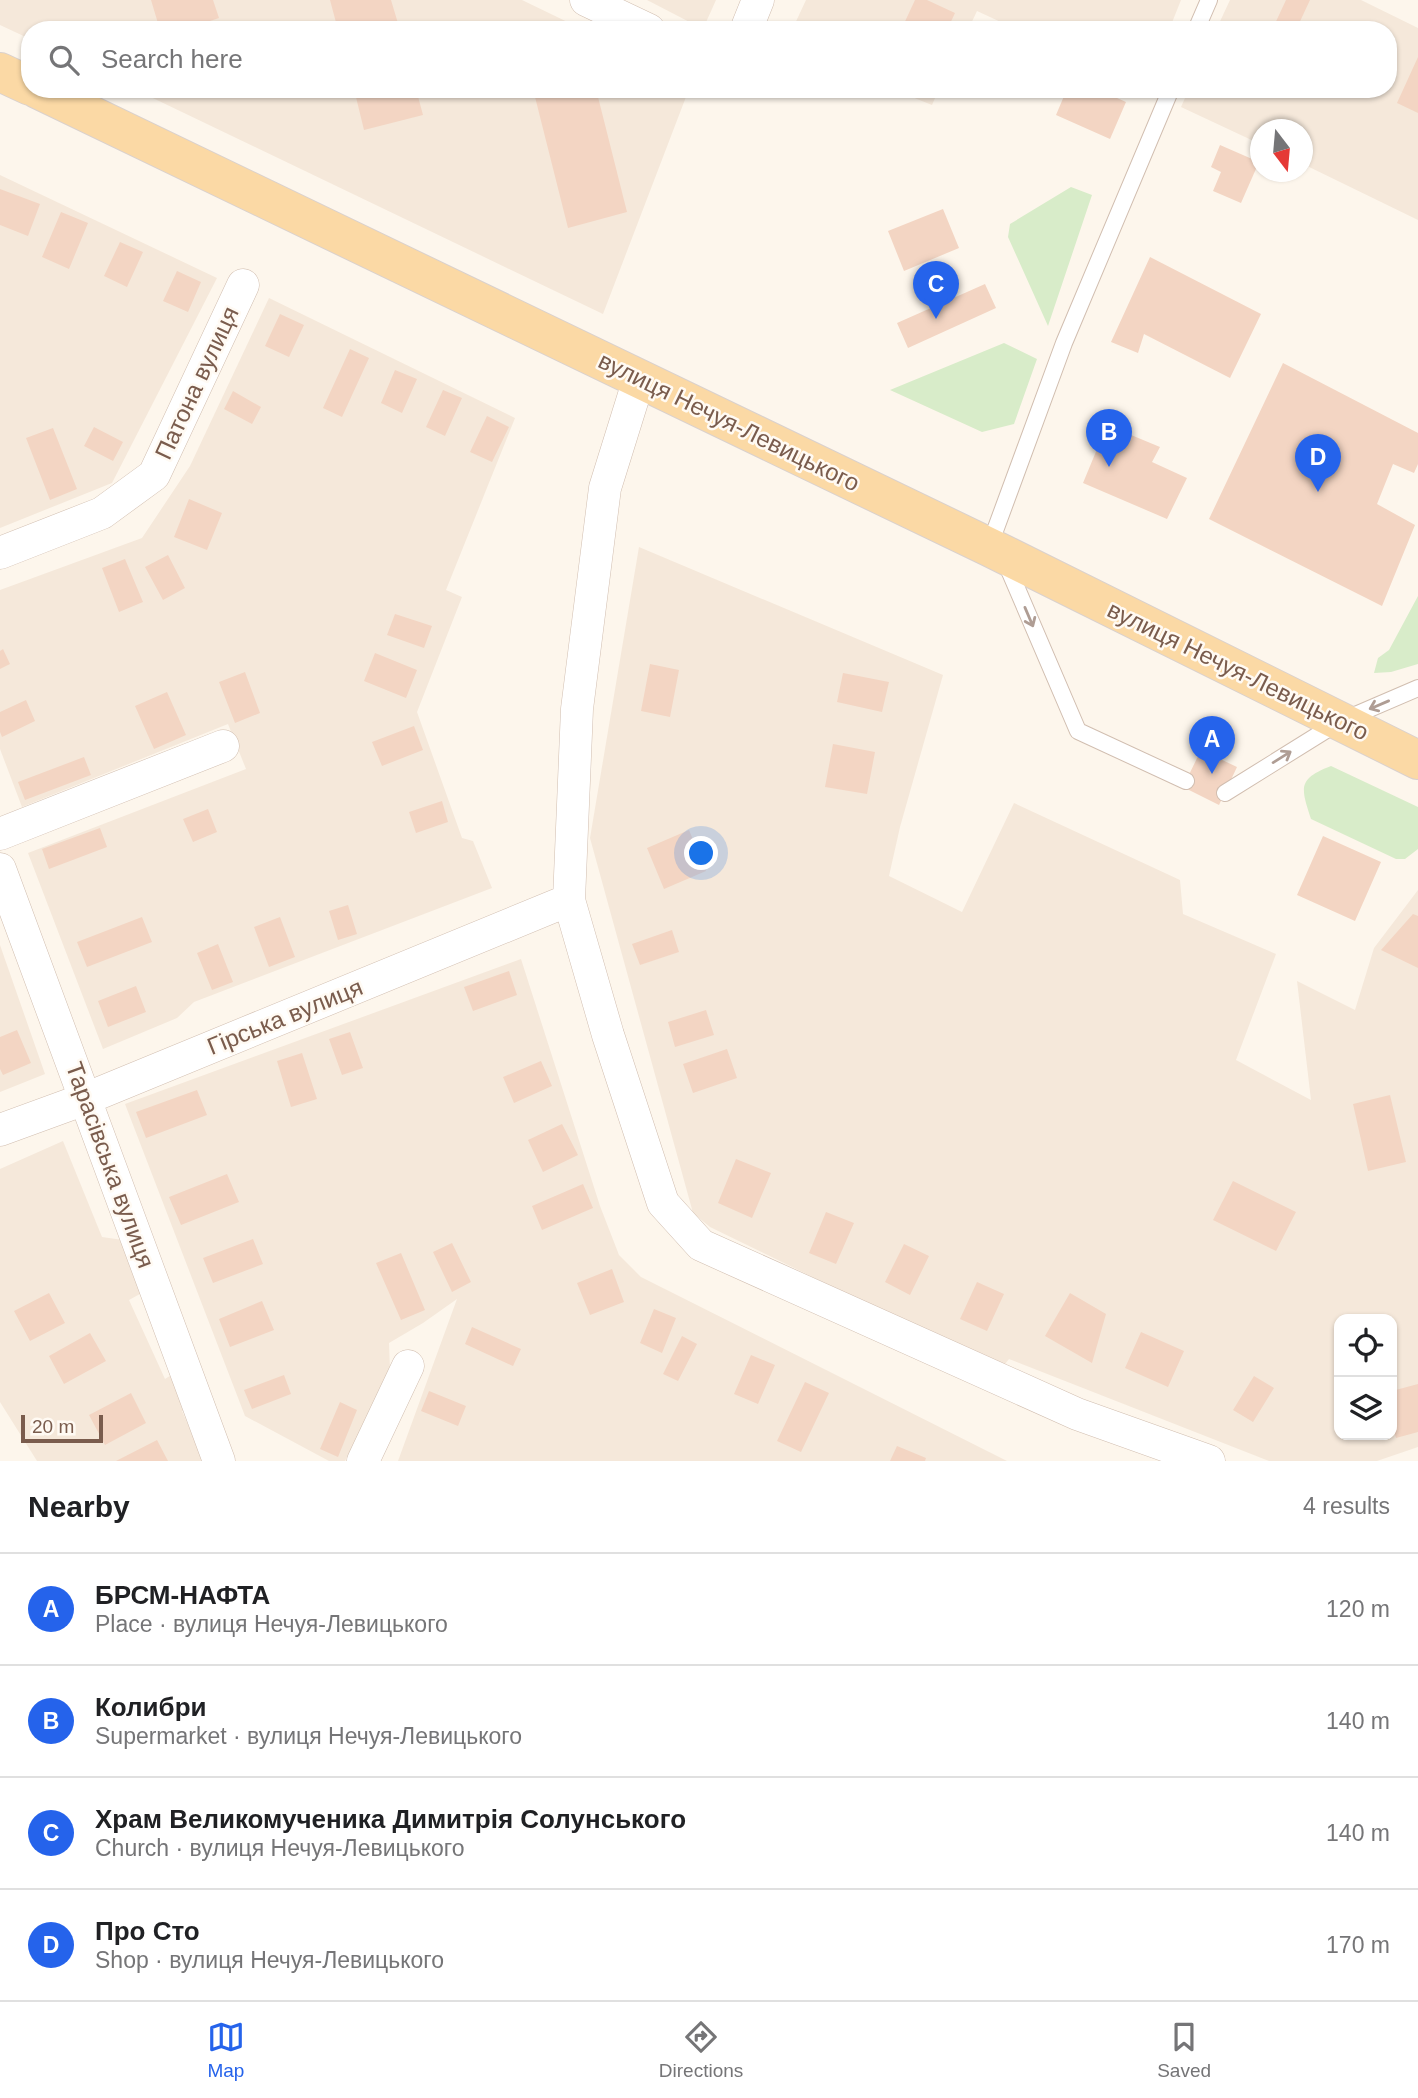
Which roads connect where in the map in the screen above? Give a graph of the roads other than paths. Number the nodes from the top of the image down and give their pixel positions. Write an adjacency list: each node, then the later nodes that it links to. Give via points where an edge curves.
1 (586, 0): 4 (street)
2 (758, 0): 5 (street)
3 (1209, 0): 6 (lane)
4 (630, 21)
5 (750, 21)
6 (1200, 21)
7 (0, 72): 8 (main road)
8 (21, 82)
9 (56, 98): 12 (main road, вулиця Нечуя-Левицького)
10 (1167, 98): 13 (lane, via 1064,343)
11 (243, 285): 14 (street, Патона вулиця, via 155,475 102,513)
12 (639, 379): 13 (main road, вулиця Нечуя-Левицького); 23 (street, via 605,488 577,709)
13 (996, 551): 16 (main road, вулиця Нечуя-Левицького); 19 (lane, one-way to 19, via 1078,731)
14 (0, 553)
15 (1418, 688): 16 (lane, one-way to 16)
16 (1339, 722): 18 (main road, вулиця Нечуя-Левицького); 20 (lane, one-way to 16)
17 (223, 746): 21 (street)
18 (1418, 760)
19 (1186, 780)
20 (1225, 793)
21 (0, 834)
22 (0, 869): 24 (street, Тарасівська вулиця)
23 (569, 900): 24 (street, Гірська вулиця); 29 (street, via 663,1203 701,1245 1077,1414)
24 (85, 1099): 25 (street, Гірська вулиця); 27 (street, Тарасівська вулиця)
25 (0, 1130)
26 (408, 1366): 28 (street)
27 (221, 1460)
28 (363, 1461)
29 (1209, 1461)

